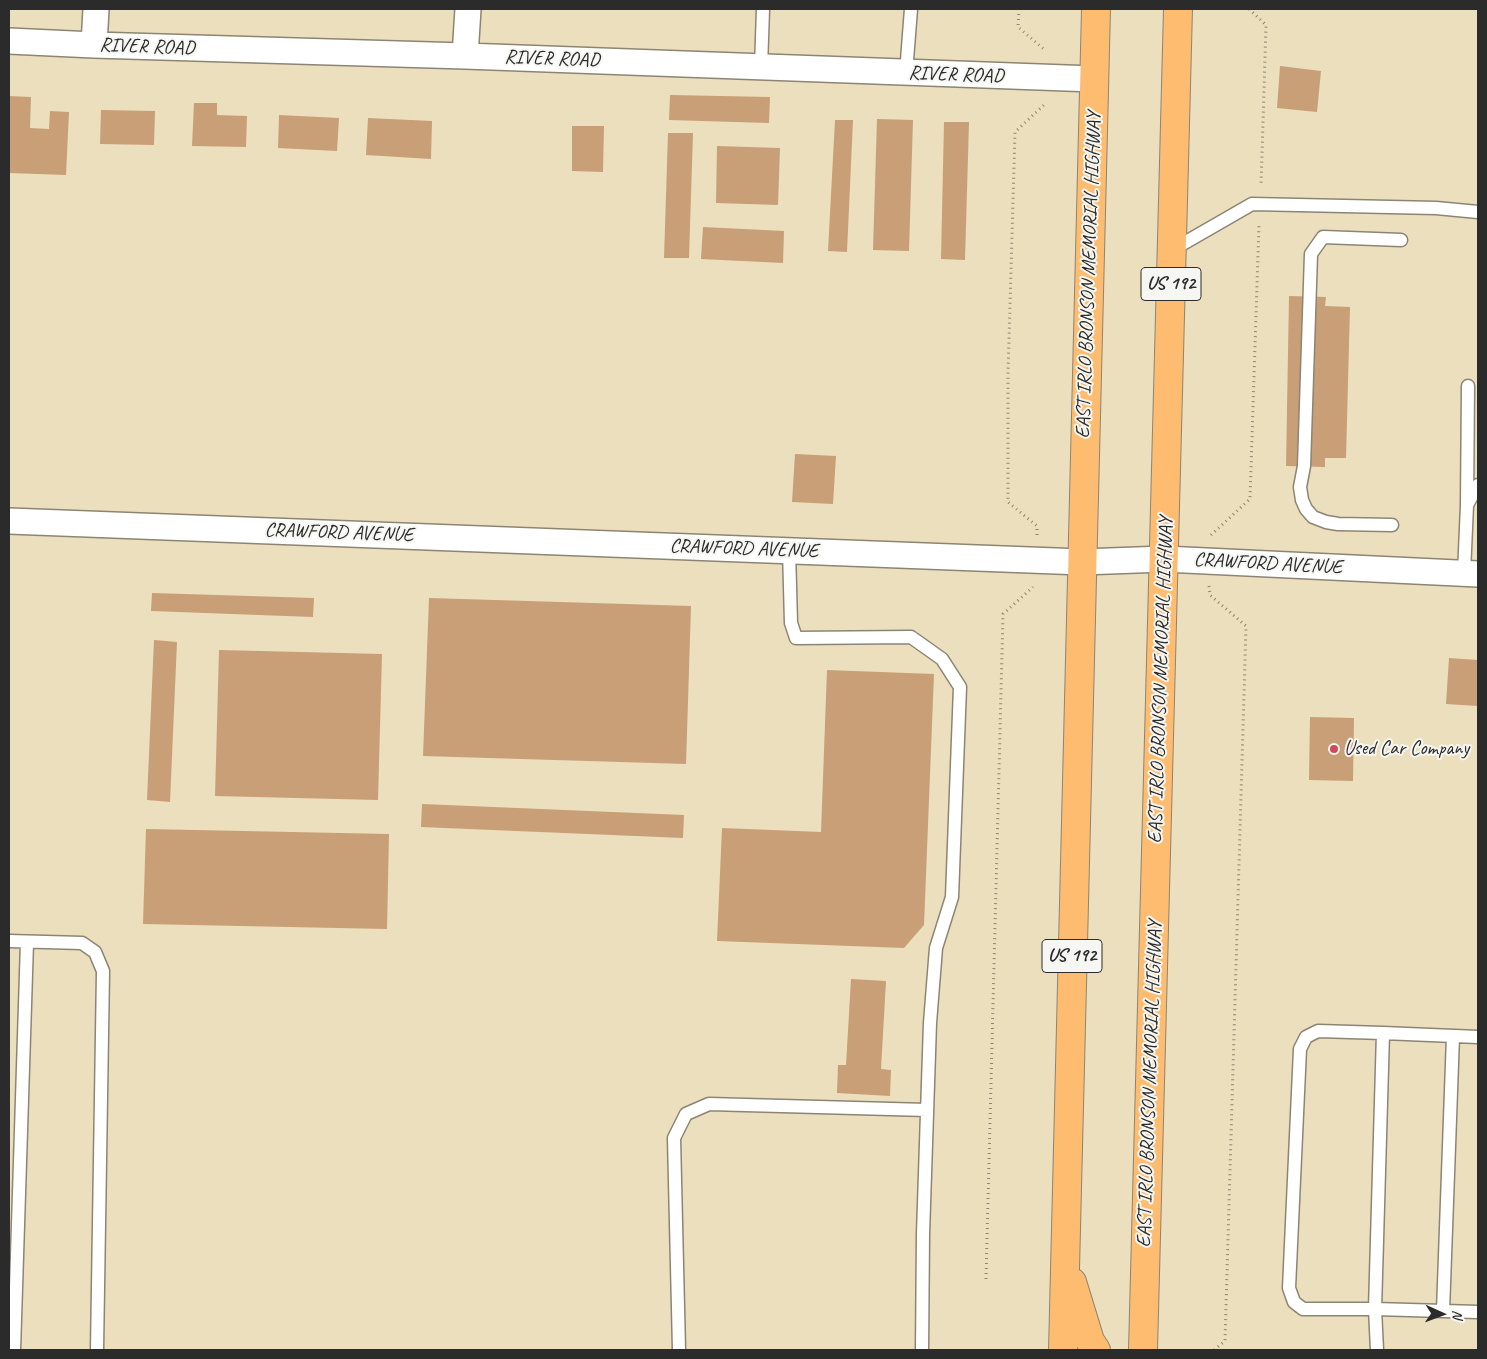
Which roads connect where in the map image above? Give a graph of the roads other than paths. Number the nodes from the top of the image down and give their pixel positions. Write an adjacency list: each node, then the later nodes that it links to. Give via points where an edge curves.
1 (96, 9): 8 (street)
2 (468, 9): 9 (street)
3 (763, 9): 10 (lane)
4 (911, 9): 11 (lane)
5 (1096, 9): 12 (highway, EAST IRLO BRONSON MEMORIAL HIGHWAY / US 192)
6 (1178, 9): 15 (highway, EAST IRLO BRONSON MEMORIAL HIGHWAY / US 192)
7 (9, 40): 8 (street, RIVER ROAD)
8 (94, 45): 9 (street, RIVER ROAD)
9 (465, 56): 10 (street, RIVER ROAD)
10 (761, 67): 11 (street, RIVER ROAD)
11 (906, 73): 12 (street, RIVER ROAD)
12 (1094, 79): 23 (highway, EAST IRLO BRONSON MEMORIAL HIGHWAY / US 192)
13 (1478, 212): 15 (lane, via 1436,208 1252,204)
14 (1401, 240): 20 (lane, via 1323,237 1311,254 1304,466 1300,487 1306,509 1326,522)
15 (1172, 250): 22 (highway, EAST IRLO BRONSON MEMORIAL HIGHWAY / US 192)
16 (1468, 386): 18 (lane)
17 (1478, 485): 18 (lane)
18 (1467, 504): 24 (lane)
19 (9, 521): 21 (street, CRAWFORD AVENUE)
20 (1392, 525)
21 (790, 550): 23 (street, CRAWFORD AVENUE); 30 (lane, via 790,623 796,638 911,637 942,659 960,687 952,897 936,948)
22 (1164, 559): 23 (street, CRAWFORD AVENUE); 24 (street, CRAWFORD AVENUE); 41 (highway, EAST IRLO BRONSON MEMORIAL HIGHWAY / US 192)
23 (1082, 562): 31 (highway, EAST IRLO BRONSON MEMORIAL HIGHWAY / US 192)
24 (1471, 573)
25 (9, 942): 26 (lane)
26 (27, 942): 35 (lane); 36 (lane, via 82,944 95,952 103,971)
27 (1383, 1033): 28 (lane); 32 (lane); 32 (lane, via 1318,1031 1306,1037 1300,1049 1289,1288 1294,1302 1303,1310)
28 (1453, 1036): 29 (lane); 33 (lane)
29 (1478, 1037)
30 (927, 1110): 37 (lane, via 710,1104 686,1114 674,1138); 38 (lane)
31 (1065, 1259): 39 (highway, EAST IRLO BRONSON MEMORIAL HIGHWAY / US 192); 40 (highway, via 1090,1341)
32 (1375, 1309): 33 (lane); 42 (lane)
33 (1443, 1311): 34 (lane)
34 (1478, 1312)
35 (14, 1350)
36 (97, 1350)
37 (680, 1350)
38 (922, 1350)
39 (1063, 1350)
40 (1096, 1350)
41 (1144, 1350)
42 (1376, 1350)

